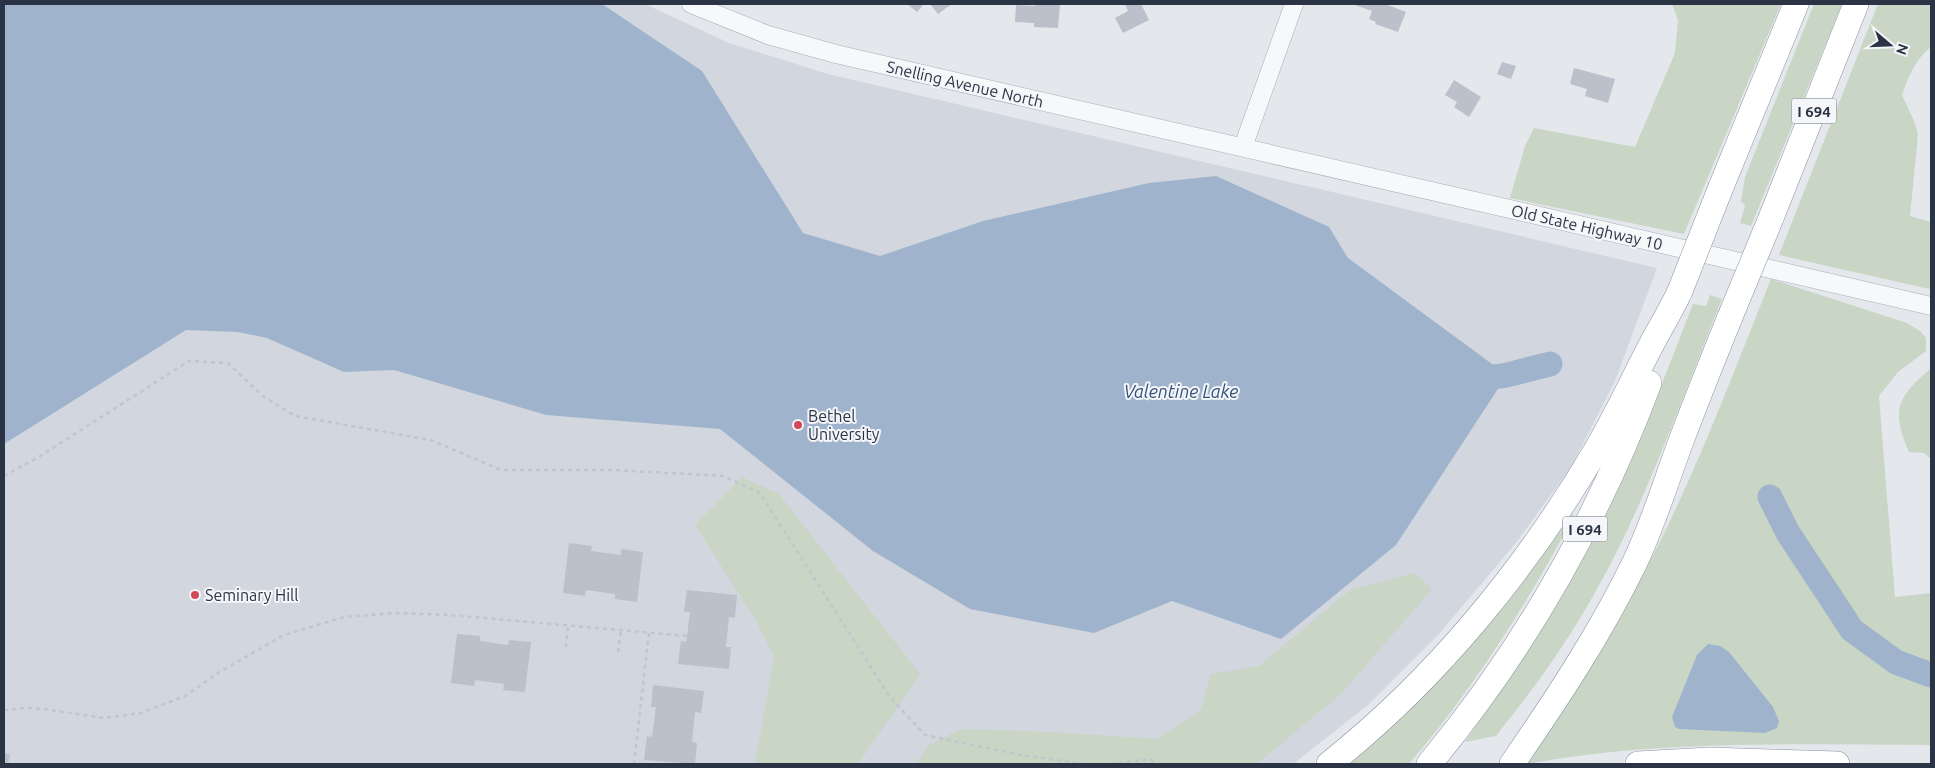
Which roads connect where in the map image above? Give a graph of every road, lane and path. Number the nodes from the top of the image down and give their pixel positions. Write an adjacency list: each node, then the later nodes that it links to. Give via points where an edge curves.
1 (691, 4): 5 (street, Snelling Avenue North, via 768,35 836,54)
2 (1294, 4): 5 (street)
3 (1796, 4): 6 (highway, I 694, bridge)
4 (1856, 4): 15 (highway, I 694, bridge, via 1730,317 1655,519 1616,599)
5 (1243, 147): 7 (street, Old State Highway 10)
6 (1676, 299): 21 (highway, via 1623,404 1581,476 1510,578 1426,675); 22 (highway, I 694, via 1665,341 1642,402 1585,528 1554,587 1457,731)
7 (1931, 306)
8 (4, 476): 18 (path, via 189,360 228,363 264,397 295,416 430,440 502,470 613,470 724,476 760,493 890,697 925,734 1021,755)
9 (568, 625): 10 (path); 13 (path); 16 (path, via 450,614 395,613 344,617 284,635 184,696 141,713 104,718 44,709)
10 (621, 630): 11 (path); 14 (path)
11 (649, 633): 12 (path); 17 (path)
12 (687, 636)
13 (566, 648)
14 (618, 652)
15 (1545, 705): 23 (highway); 24 (highway)
16 (4, 710)
17 (634, 764)
18 (1084, 764)
19 (1111, 764): 20 (path, via 1151,759)
20 (1154, 764)
21 (1329, 764)
22 (1429, 764)
23 (1494, 764)
24 (1512, 764)
25 (1638, 764): 26 (highway, via 1709,760)
26 (1837, 764)

